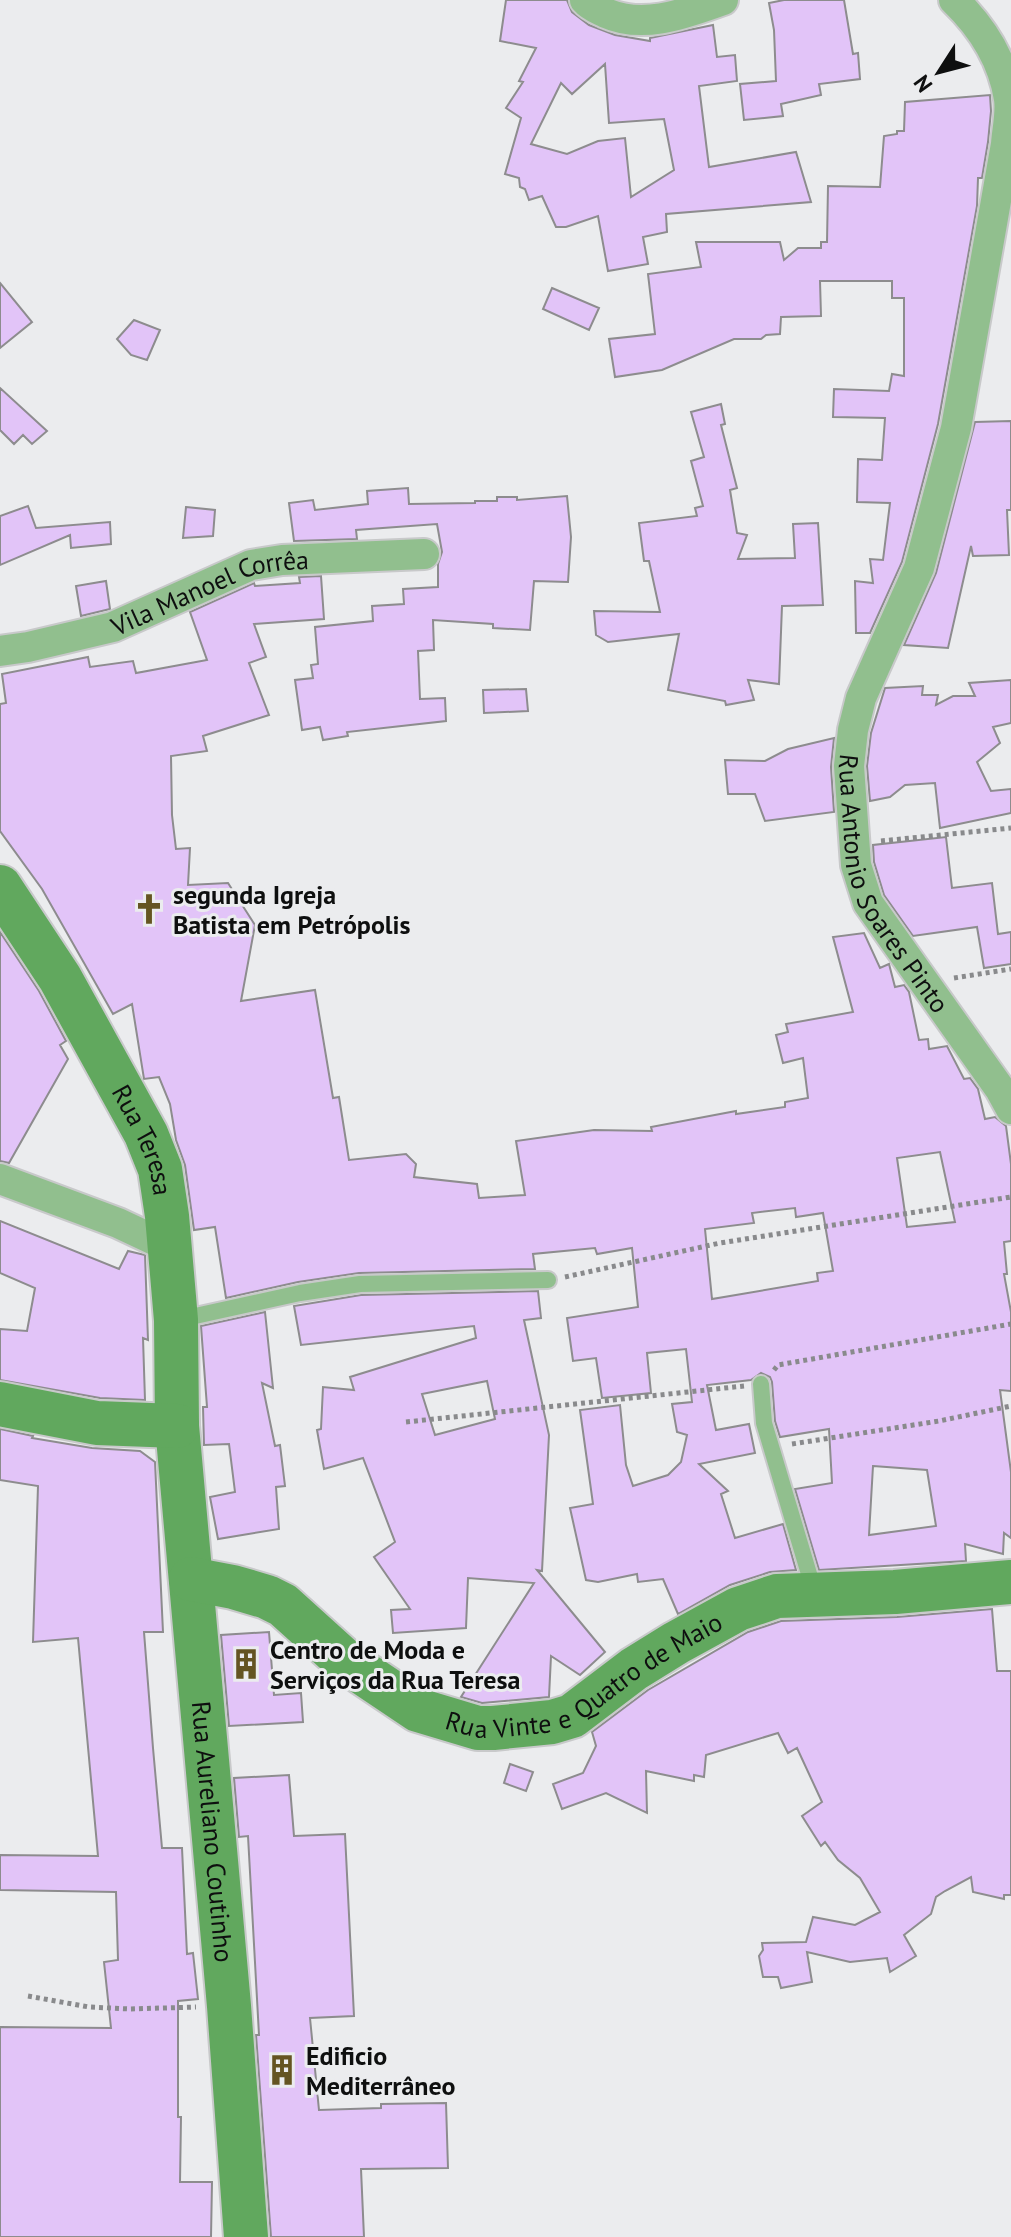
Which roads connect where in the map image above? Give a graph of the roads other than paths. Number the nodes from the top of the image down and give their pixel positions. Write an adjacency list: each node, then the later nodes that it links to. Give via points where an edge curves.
1 (585, 0): 2 (street, via 616,17 639,22)
2 (723, 0)
3 (954, 0): 7 (street, Rua Antonio Soares Pinto, via 999,61 1010,102 1006,144 956,428 919,568 864,689 849,766 856,865 868,903)
4 (424, 554): 5 (street, Vila Manoel Corrêa, via 251,565 113,627)
5 (0, 651)
6 (0, 887): 9 (main road, Rua Teresa, via 60,978 146,1134 160,1169)
7 (1011, 1109)
8 (0, 1179): 9 (street)
9 (169, 1247): 11 (main road, Rua Teresa)
10 (548, 1280): 11 (lane, via 360,1284)
11 (176, 1320): 14 (main road, Rua Teresa)
12 (761, 1384): 17 (lane, via 764,1423)
13 (0, 1404): 14 (main road, via 97,1423)
14 (177, 1426): 15 (main road, Rua Aureliano Coutinho)
15 (191, 1579): 17 (main road, Rua Vinte e Quatro de Maio, via 283,1605 345,1661 418,1710 478,1728 572,1716 634,1669 738,1609 777,1596); 18 (main road, Rua Aureliano Coutinho)
16 (1011, 1582): 17 (main road, Rua Vinte e Quatro de Maio)
17 (815, 1595)
18 (246, 2237)

